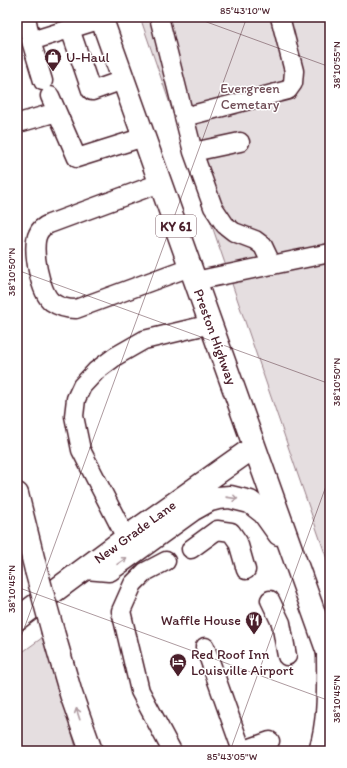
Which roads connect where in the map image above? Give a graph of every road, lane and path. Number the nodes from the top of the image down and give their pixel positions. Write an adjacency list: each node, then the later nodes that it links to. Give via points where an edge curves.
1 (26, 17): 6 (lane)
2 (159, 17): 9 (lane)
3 (280, 17): 9 (lane, via 294,71 293,83 288,90)
4 (101, 18): 5 (lane); 7 (main road, Preston Highway / KY 61)
5 (70, 29): 6 (lane); 7 (lane, via 91,90)
6 (31, 41): 8 (lane)
7 (123, 80): 11 (main road, Preston Highway / KY 61)
8 (50, 96): 10 (lane); 11 (lane, via 77,158)
9 (184, 117): 13 (lane)
10 (22, 122)
11 (144, 137): 14 (main road, Preston Highway / KY 61)
12 (240, 142): 13 (lane)
13 (193, 152): 16 (lane, via 213,207 224,225 263,246)
14 (160, 183): 17 (main road, Preston Highway / KY 61); 17 (lane, via 42,228 35,242 43,287 52,302 68,309 76,309)
15 (330, 253): 16 (lane)
16 (272, 265): 17 (lane)
17 (193, 274): 18 (main road, Preston Highway / KY 61)
18 (211, 324): 19 (main road, Preston Highway / KY 61); 21 (lane, via 144,340 96,371 82,386 76,399 74,416 81,450)
19 (254, 447): 21 (main road, New Grade Lane); 23 (main road, Preston Highway / KY 61)
20 (17, 494): 33 (main road, one-way to 20, bridge, via 53,632)
21 (126, 538): 25 (main road, New Grade Lane)
22 (191, 549): 26 (lane, via 216,530 231,532 238,542)
23 (292, 551): 25 (main road, one-way to 23, via 109,570 201,504 226,497 245,500 260,510); 30 (main road, Preston Highway / KY 61)
24 (166, 561): 34 (lane, via 145,572 133,584 121,611 140,691)
25 (86, 568): 28 (main road, New Grade Lane)
26 (246, 570)
27 (270, 600): 31 (lane, via 281,623)
28 (17, 619)
29 (205, 646): 35 (lane)
30 (329, 654): 36 (main road, Preston Highway, via 328,711)
31 (287, 656)
32 (270, 741): 35 (lane)
33 (91, 751)
34 (172, 751)
35 (242, 751)
36 (320, 751)

